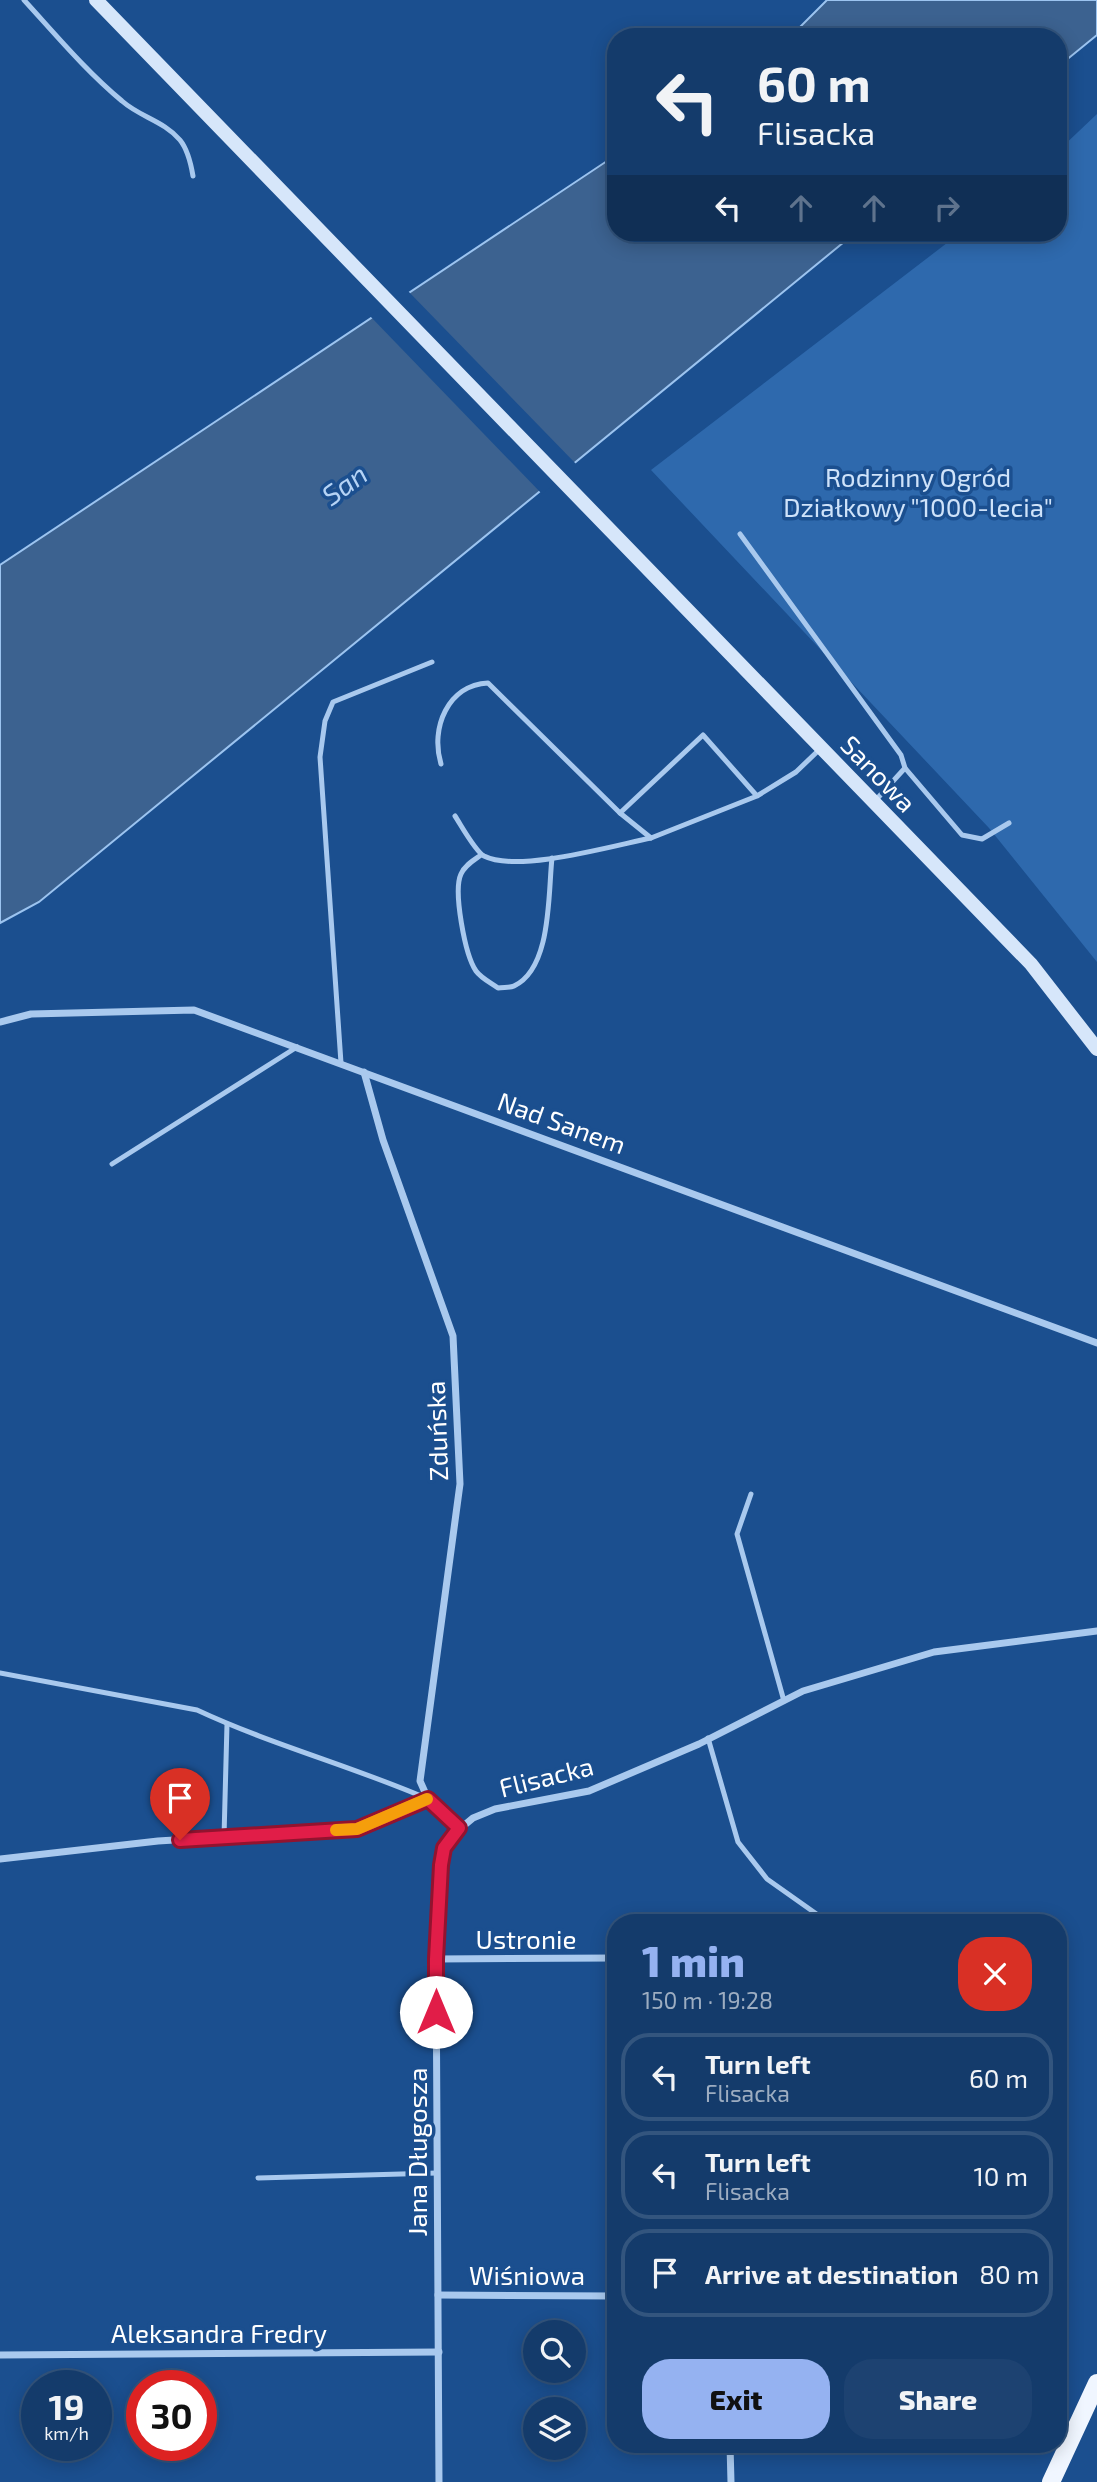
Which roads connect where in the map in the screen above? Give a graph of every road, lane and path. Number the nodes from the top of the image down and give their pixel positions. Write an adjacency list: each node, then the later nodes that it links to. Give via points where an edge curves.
1 (24, 0): 3 (lane, via 97,79 181,141)
2 (96, 0): 6 (main road, Sanowa)
3 (193, 176)
4 (740, 534): 8 (lane, via 901,755)
5 (432, 662): 20 (lane, via 333,702 325,722 320,757)
6 (821, 748): 9 (lane, via 796,772); 10 (main road, Sanowa)
7 (441, 764): 11 (lane, via 440,722 450,701 472,684 488,683)
8 (905, 768): 10 (lane); 13 (lane, via 962,835 982,839)
9 (757, 796): 11 (lane, via 703,735); 14 (lane)
10 (873, 803): 19 (main road, Sanowa, via 1031,964)
11 (620, 813): 14 (lane)
12 (455, 816): 15 (lane)
13 (1009, 823)
14 (651, 838): 16 (lane)
15 (481, 855): 16 (lane, via 505,862); 16 (lane, via 461,874 458,893 476,971 498,988 514,986 524,978 543,948)
16 (552, 858)
17 (0, 1023): 18 (street, Nad Sanem, via 31,1014 194,1010)
18 (297, 1047): 20 (street, Nad Sanem); 22 (lane)
19 (1097, 1049)
20 (341, 1063): 21 (street, Nad Sanem)
21 (364, 1072): 23 (street, Nad Sanem); 30 (street, Zduńska, via 383,1140 453,1336 460,1484 420,1781)
22 (112, 1164)
23 (1097, 1343)
24 (751, 1494): 27 (lane, via 737,1534)
25 (1097, 1631): 27 (street, Flisacka, via 934,1652 803,1691)
26 (0, 1673): 28 (lane, via 197,1710)
27 (784, 1701): 29 (street, Flisacka)
28 (227, 1724): 30 (lane); 32 (lane)
29 (708, 1738): 31 (street, Flisacka, via 589,1791 495,1809); 34 (lane, via 738,1842 767,1879)
30 (428, 1799): 31 (street); 32 (street, via 357,1829)
31 (459, 1828): 36 (street, Jana Długosza, via 444,1848 441,1865)
32 (224, 1837): 33 (street)
33 (0, 1860)
34 (817, 1914)
35 (607, 1958): 36 (street, Ustronie)
36 (436, 1959): 37 (street, Jana Długosza)
37 (437, 2173): 38 (lane); 39 (street, Jana Długosza)
38 (258, 2178)
39 (438, 2295): 40 (street, Wiśniowa); 41 (street, Jana Długosza)
40 (607, 2296)
41 (439, 2352): 42 (street, Aleksandra Fredry); 47 (street, Jana Długosza)
42 (0, 2355)
43 (1097, 2383): 44 (main road)
44 (1067, 2448)
45 (730, 2453): 48 (street)
46 (1064, 2453): 49 (main road)
47 (439, 2482)
48 (731, 2482)
49 (1051, 2482)

